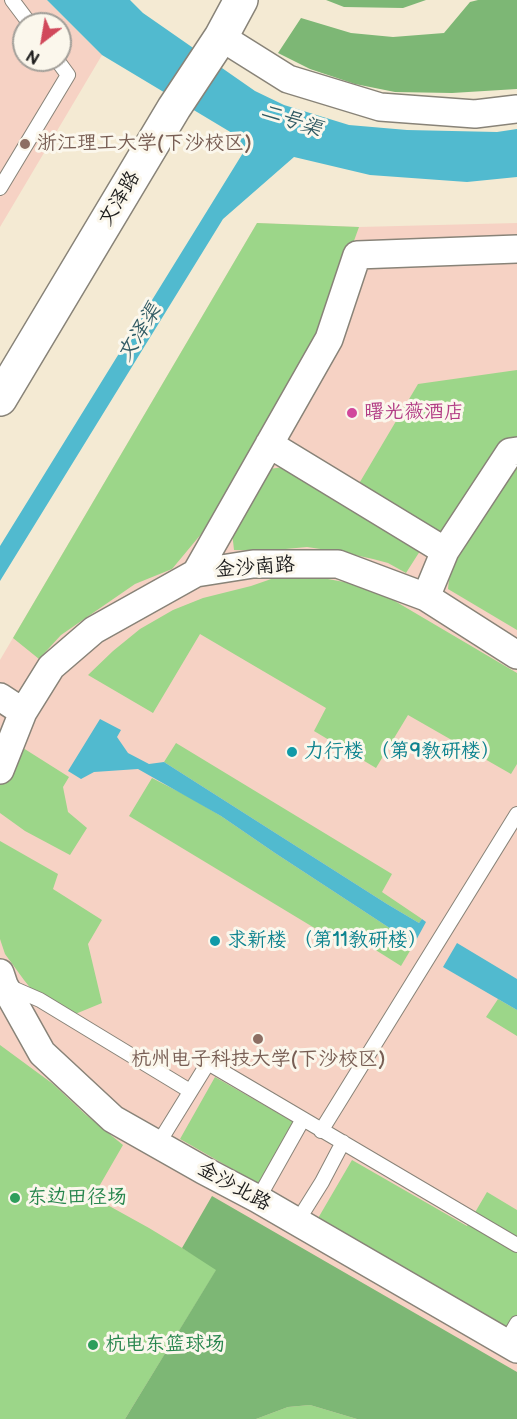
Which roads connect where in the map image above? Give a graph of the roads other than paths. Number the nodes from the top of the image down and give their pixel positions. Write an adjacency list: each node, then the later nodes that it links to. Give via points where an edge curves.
1 (241, 0): 2 (main road, 文泽路)
2 (218, 41): 4 (street, via 288,79 380,107 475,114); 7 (main road, 文泽路)
3 (66, 72): 5 (lane, via 68,75)
4 (517, 109)
5 (0, 188)
6 (517, 249): 8 (street, via 357,255 329,339)
7 (0, 399)
8 (269, 444): 10 (street); 11 (street)
9 (517, 451): 10 (street, via 510,452)
10 (445, 551): 12 (street)
11 (196, 573): 12 (street, 金沙南路, via 253,564 338,564); 15 (street, 金沙南路, via 93,630 51,667)
12 (426, 597): 13 (street, 金沙南路)
13 (517, 656)
14 (0, 697): 15 (street)
15 (23, 712): 16 (street)
16 (0, 770)
17 (517, 814): 21 (lane)
18 (2, 979): 19 (lane); 23 (street, 金沙北路, via 42,1053 113,1119)
19 (190, 1091): 20 (lane, via 208,1063); 23 (lane)
20 (303, 1119): 21 (lane); 24 (lane)
21 (321, 1131): 22 (lane)
22 (343, 1143): 25 (lane); 26 (lane)
23 (158, 1144): 24 (street, 金沙北路)
24 (258, 1199): 25 (street, 金沙北路)
25 (297, 1222): 27 (street, 金沙北路)
26 (517, 1245)
27 (513, 1338)

